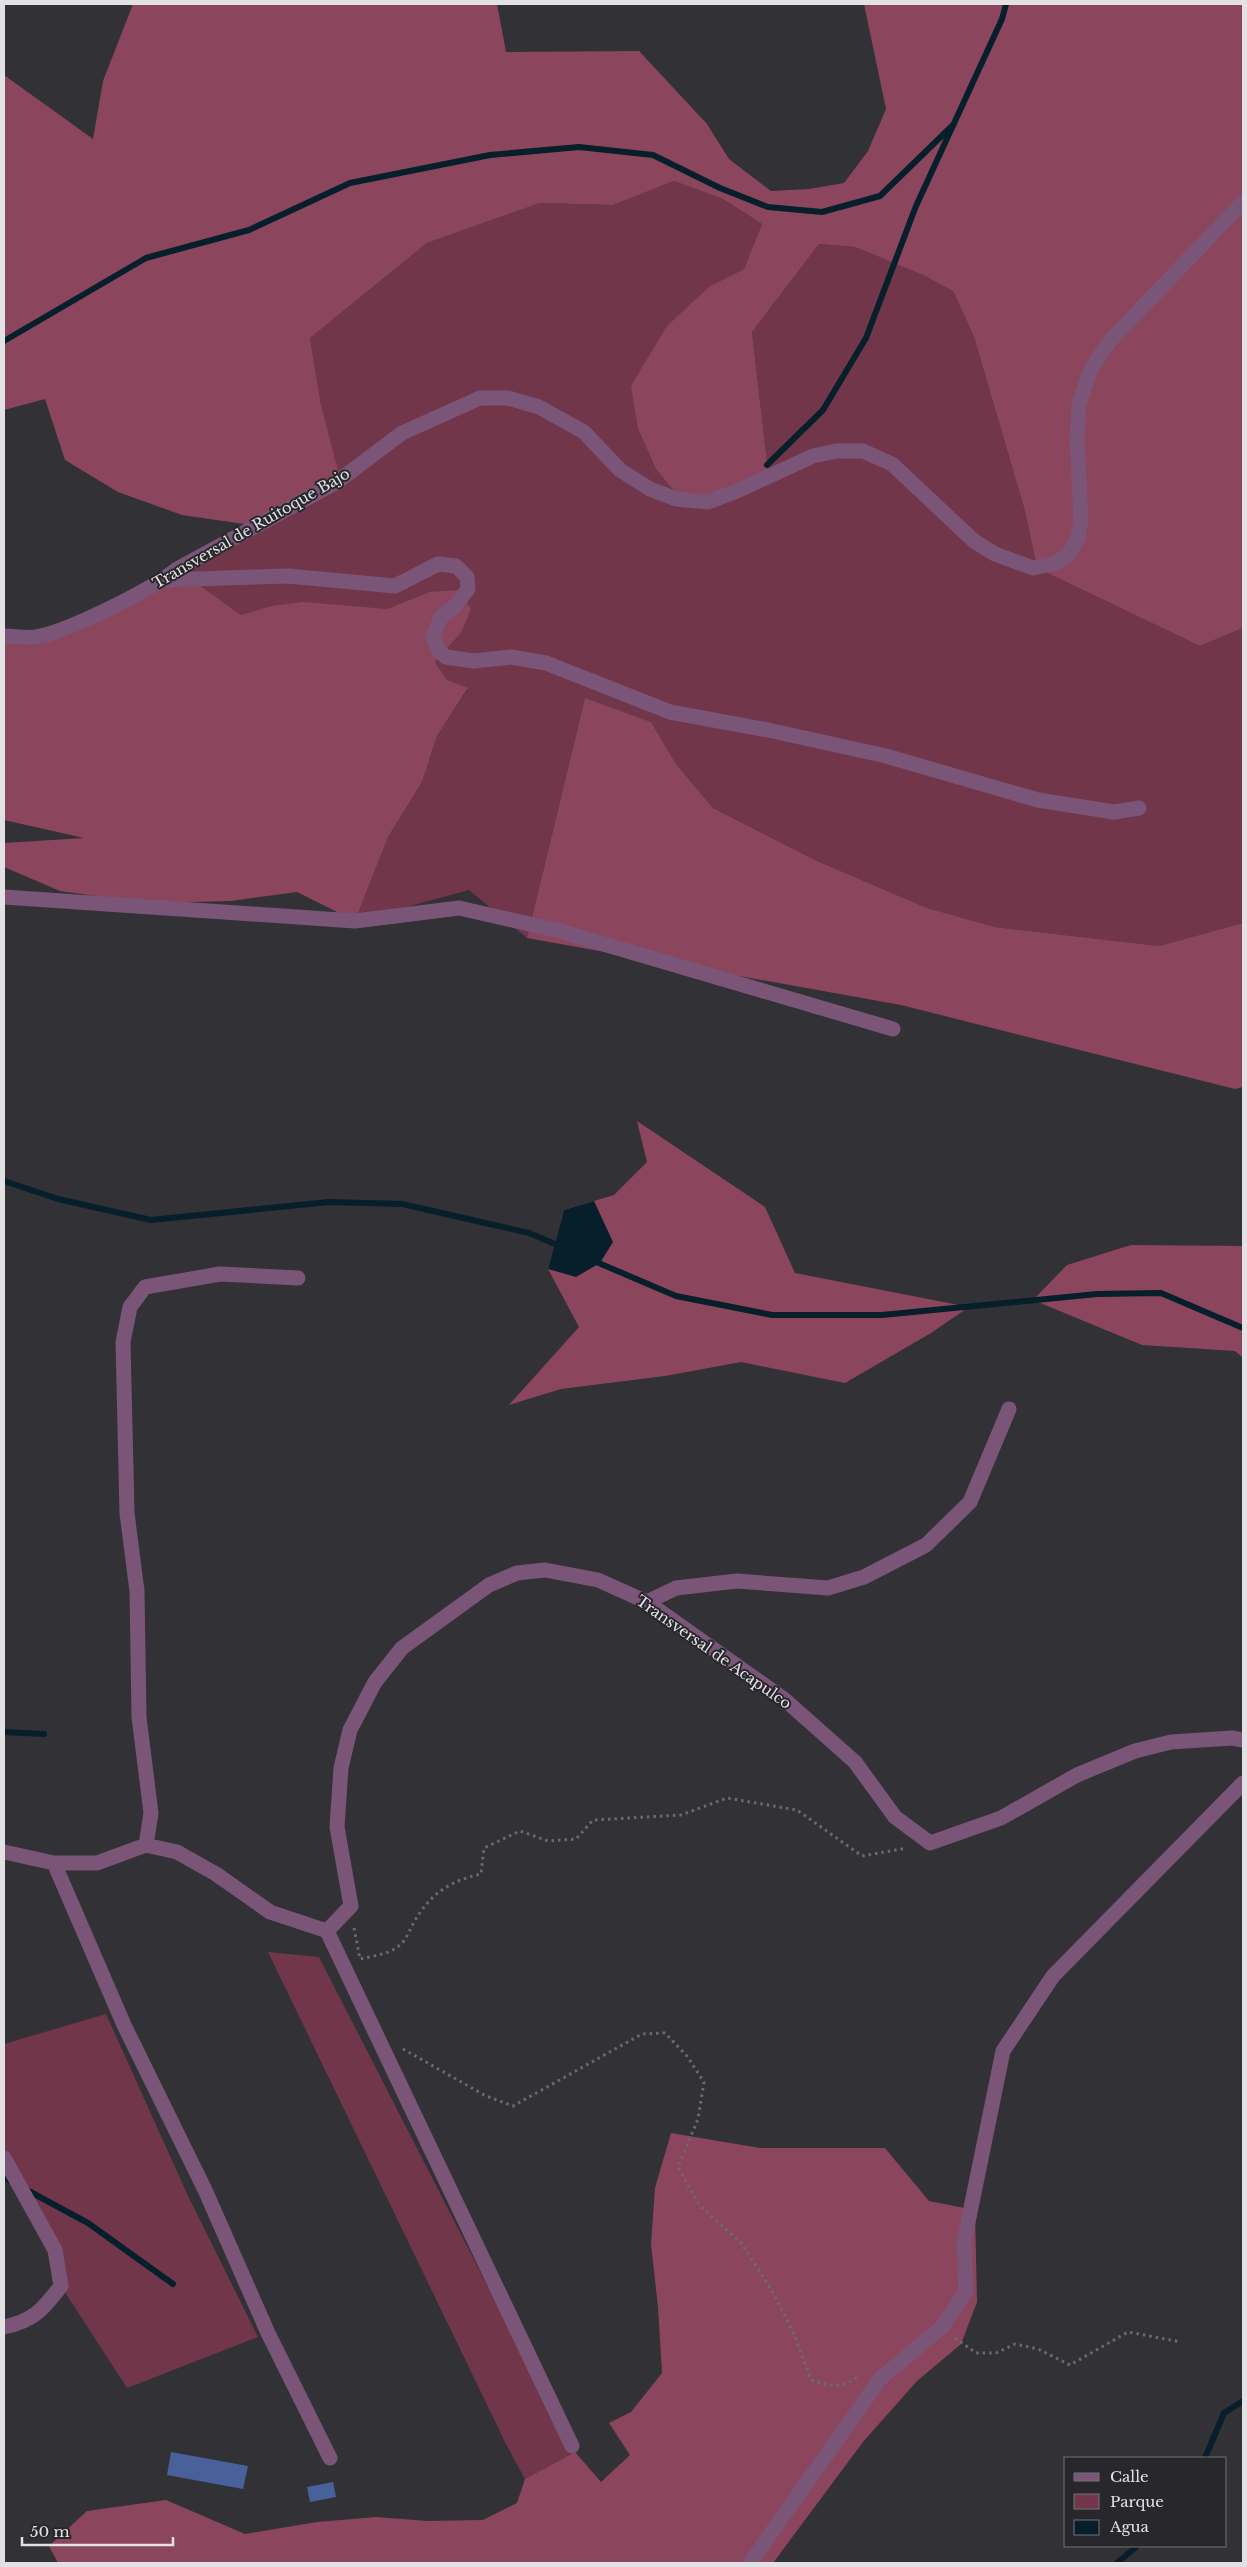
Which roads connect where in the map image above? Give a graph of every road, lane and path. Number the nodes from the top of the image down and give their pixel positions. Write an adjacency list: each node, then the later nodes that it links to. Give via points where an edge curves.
1 (1243, 202): 2 (street, Transversal de Ruitoque Bajo, via 1108,343 1089,373 1079,405 1076,437 1081,519 1078,538 1068,554 1056,563 1032,568 995,554 974,541 892,464 862,451 836,451 813,456 708,502 676,499 650,489 620,470 584,432 539,407 508,398 480,398 402,433 337,482 177,569)
2 (164, 580): 3 (street, Transversal de Ruitoque Bajo, via 73,625 35,637); 4 (street, via 288,576 394,586 438,564 456,566 467,577 468,589 441,617 433,636 438,650 446,657 474,661 511,657 546,663 670,712 886,756 1038,800 1114,812)
3 (4, 636)
4 (1140, 808)
5 (4, 897): 6 (street, via 356,921 459,908 556,930)
6 (893, 1029)
7 (298, 1278): 13 (street, via 220,1274 145,1287 130,1307 123,1342 127,1513 137,1591 139,1717 151,1814)
8 (1010, 1409): 9 (street, via 970,1502 926,1545 864,1577 828,1588 737,1581 676,1588)
9 (647, 1602): 12 (street, Transversal de Acapulco, via 784,1699 856,1762 895,1818); 16 (street, Transversal de Acapulco, via 598,1580 545,1570 516,1573 489,1585 402,1648 374,1682 350,1730 341,1768 337,1827)
10 (1243, 1740): 12 (street, via 1171,1742 1134,1751 1077,1775 1001,1818)
11 (1243, 1783): 20 (street, via 1053,1976 1004,2051 964,2242 966,2291)
12 (930, 1843): 16 (path, via 862,1856 797,1810 727,1798 681,1815 593,1820 576,1839 548,1841 520,1831 484,1848 481,1874 458,1879 432,1897 414,1920 401,1945 384,1953 360,1959)
13 (146, 1845): 15 (street, via 97,1862); 17 (street, via 176,1852 216,1874 270,1912)
14 (4, 1852): 15 (street)
15 (54, 1863): 25 (street, via 124,2025)
16 (351, 1906): 17 (street)
17 (328, 1930): 24 (street)
18 (395, 2044): 23 (path, via 486,2096 513,2106 642,2034 664,2033 687,2056 704,2082 698,2119 678,2167 700,2205 741,2243 772,2290 794,2334 811,2380 834,2387 849,2383)
19 (4, 2158): 21 (street, via 55,2250 61,2286 39,2313)
20 (943, 2326): 22 (path, via 961,2344 976,2353 996,2353 1015,2344 1038,2350 1070,2365 1128,2332); 26 (street, via 880,2379)
21 (4, 2327)
22 (1181, 2342)
23 (866, 2372)
24 (572, 2446)
25 (330, 2458)
26 (750, 2563)

